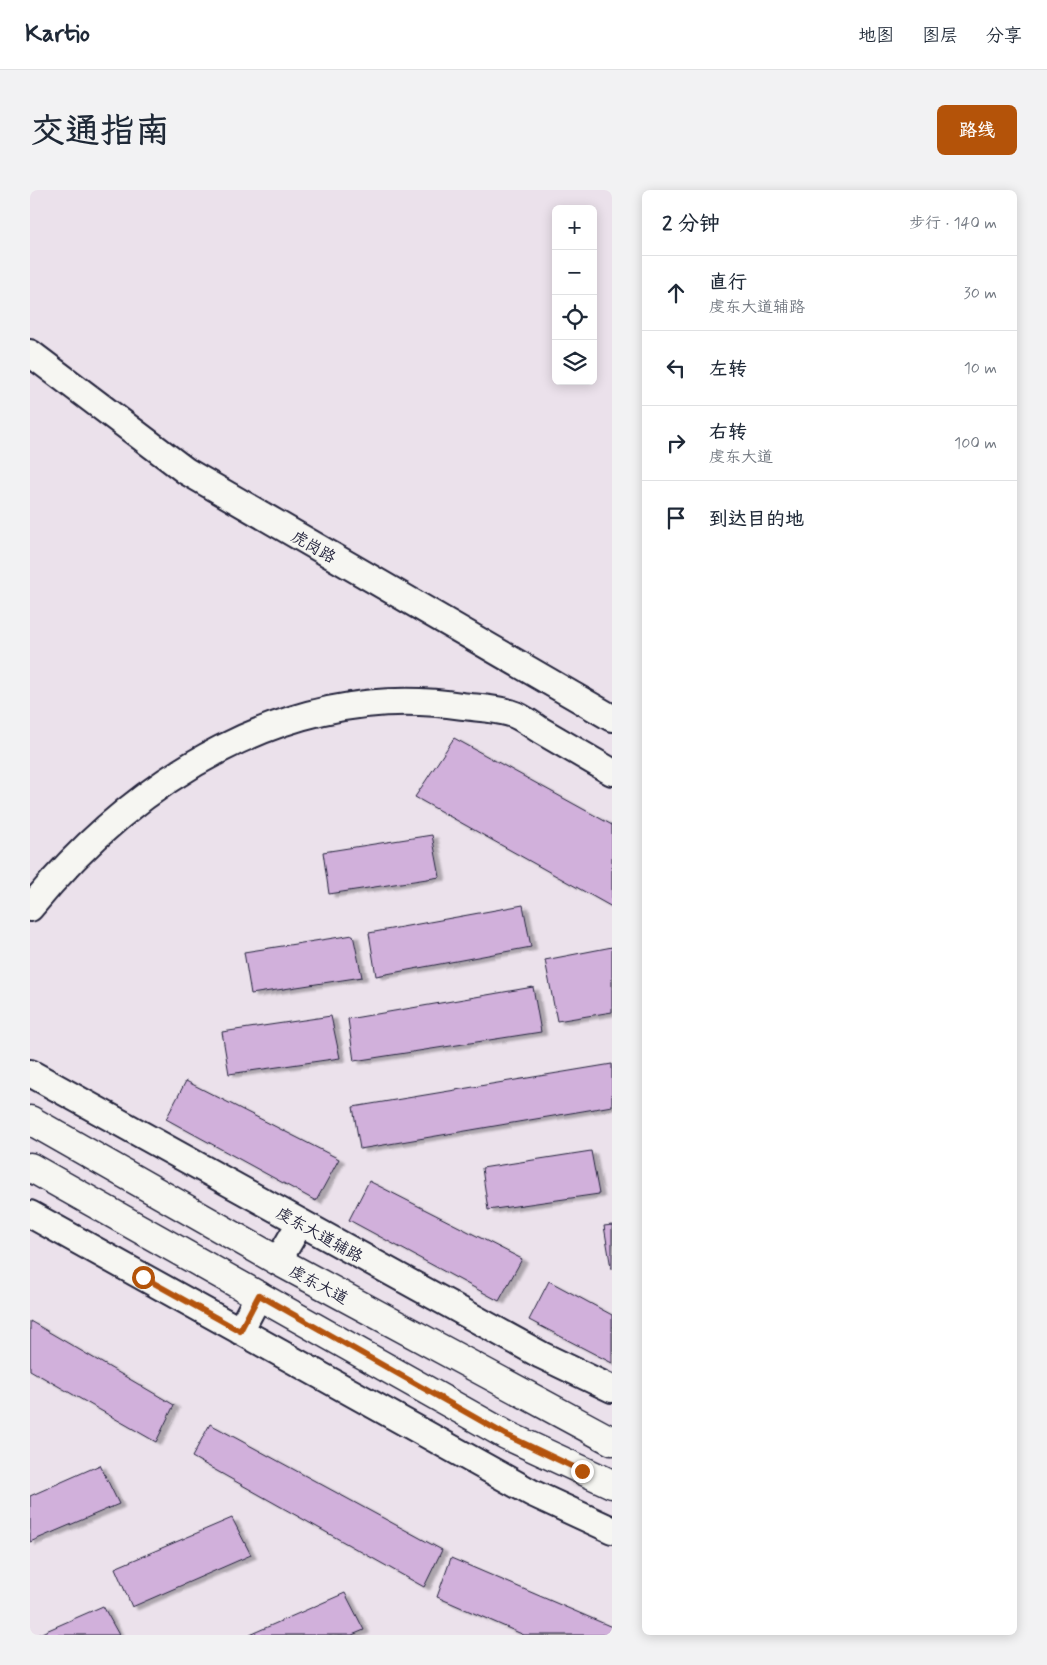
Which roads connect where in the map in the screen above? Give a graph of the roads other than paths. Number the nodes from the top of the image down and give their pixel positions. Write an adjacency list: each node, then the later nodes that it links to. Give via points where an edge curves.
1 (30, 353): 2 (street, 虎岗路, via 186,471)
2 (612, 718)
3 (612, 772): 4 (street, via 511,713 426,700 369,703 310,713 213,751 163,782 109,823 62,868)
4 (30, 908)
5 (30, 1073): 9 (street, 虔东大道辅路)
6 (30, 1120): 10 (main road, 虔东大道)
7 (30, 1166): 11 (main road)
8 (30, 1214): 12 (street)
9 (300, 1223): 10 (street); 13 (street, 虔东大道辅路, via 541,1355)
10 (278, 1261): 14 (main road, 虔东大道)
11 (259, 1295): 12 (street); 15 (main road, via 506,1435)
12 (240, 1331): 16 (street, via 532,1493)
13 (612, 1390)
14 (612, 1441)
15 (612, 1484)
16 (612, 1530)

